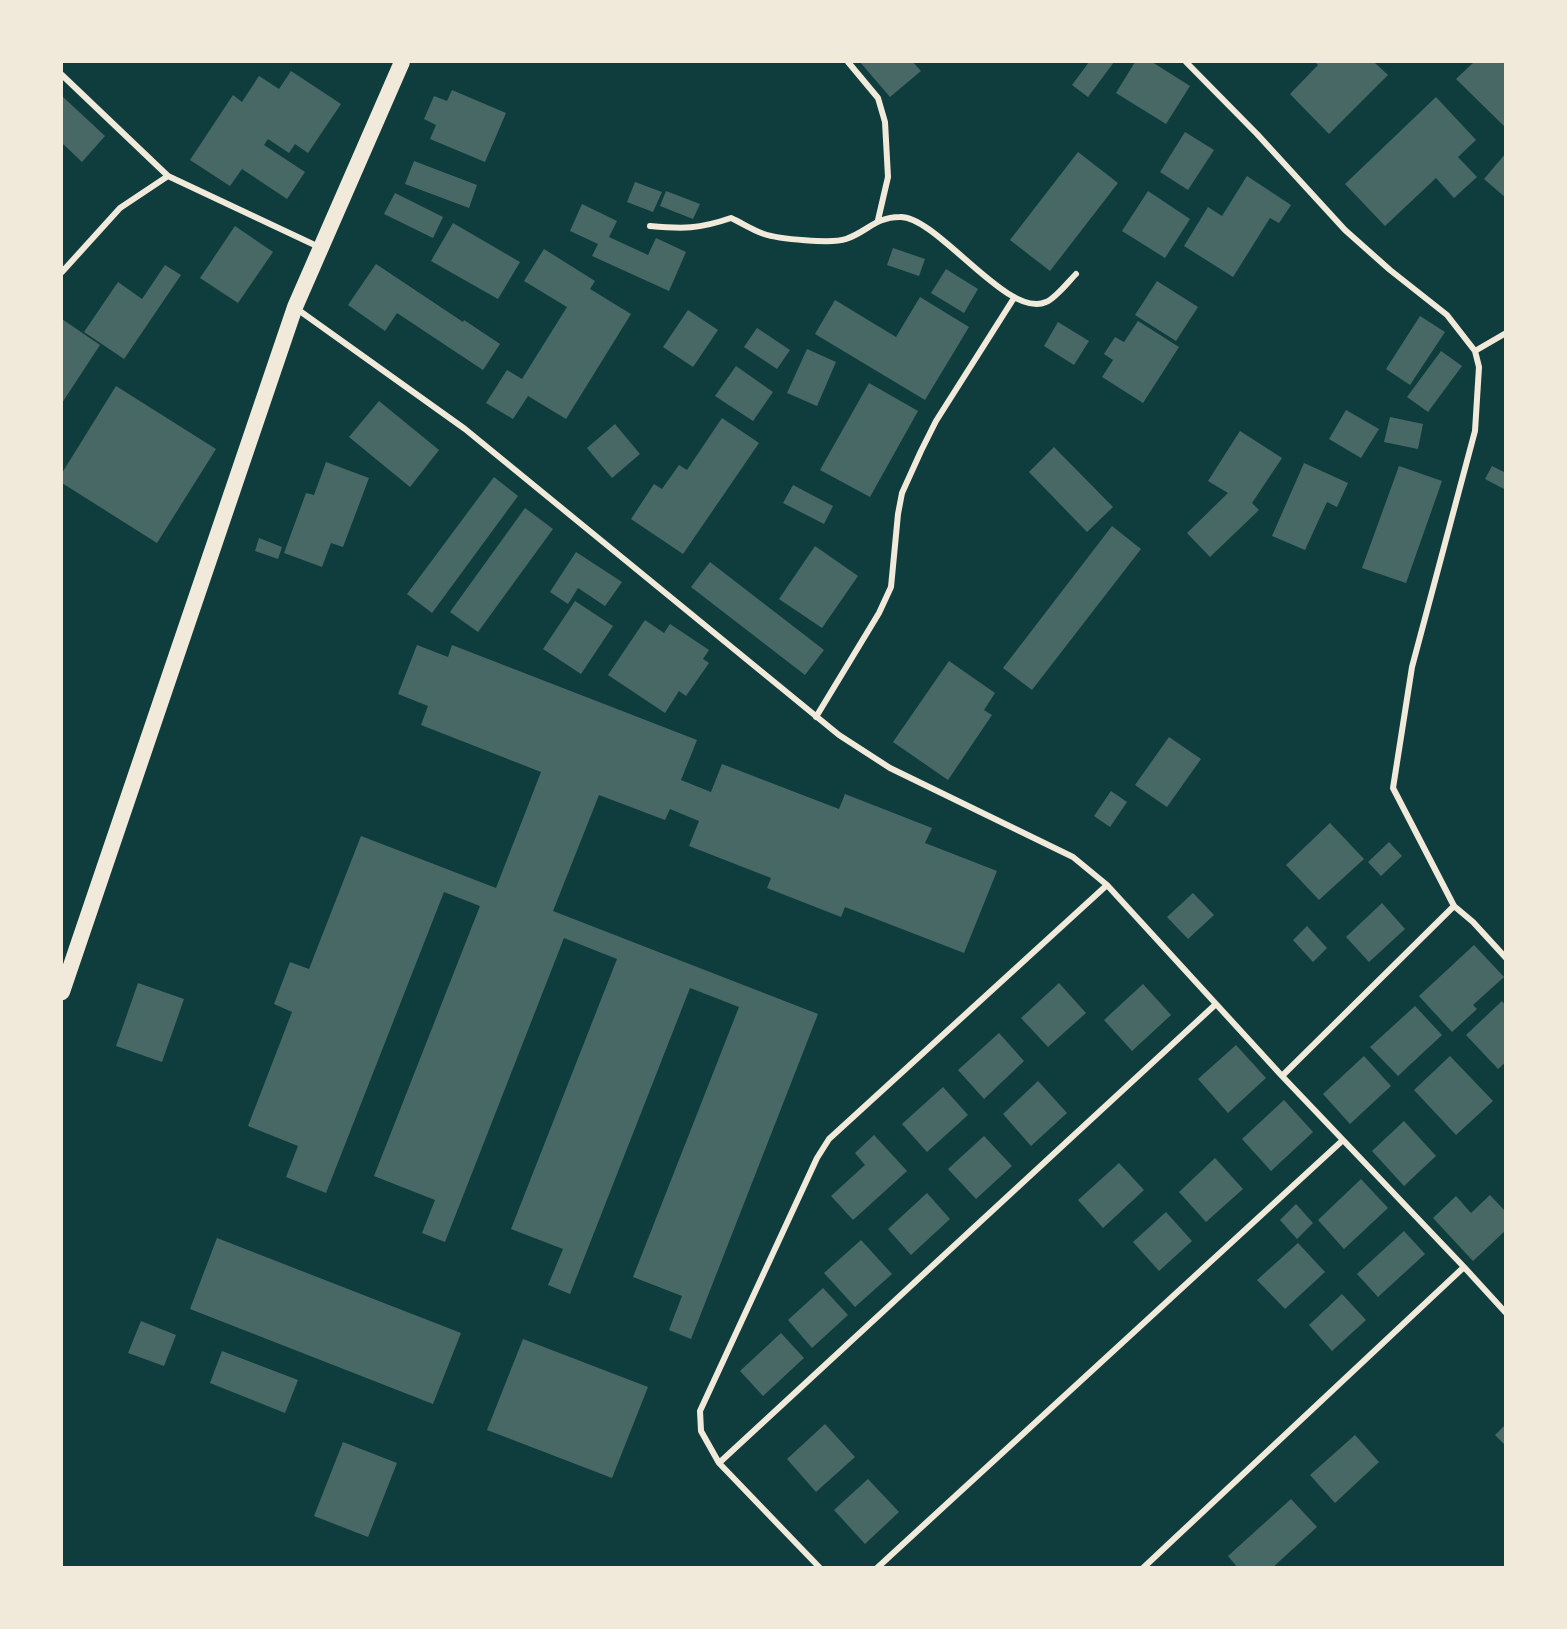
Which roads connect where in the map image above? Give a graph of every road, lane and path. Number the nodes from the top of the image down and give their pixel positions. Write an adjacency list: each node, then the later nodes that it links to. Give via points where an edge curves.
1 (402, 62): 8 (highway)
2 (848, 62): 6 (street, via 878,98 885,122 888,177)
3 (1186, 62): 14 (street, via 1345,230 1447,315)
4 (62, 75): 5 (street)
5 (168, 177): 8 (street); 9 (street, via 120,208)
6 (878, 220): 7 (street, via 861,233 842,240 778,237 730,218 693,228); 11 (street, via 901,216 919,222)
7 (650, 226)
8 (319, 247): 12 (highway)
9 (62, 272)
10 (1077, 274): 11 (street, via 1046,302 1035,304)
11 (1014, 298): 15 (street, via 921,451 902,492 891,587 879,614)
12 (295, 307): 15 (street, via 465,429); 19 (highway)
13 (1506, 333): 14 (street)
14 (1475, 351): 17 (street, via 1479,367 1475,431 1412,667 1393,788)
15 (816, 717): 16 (street, via 890,768 1073,857)
16 (1107, 885): 20 (street); 25 (street, via 829,1139 700,1411 701,1431)
17 (1454, 906): 18 (street); 21 (street)
18 (1506, 958)
19 (62, 992)
20 (1216, 1004): 21 (street); 25 (street)
21 (1282, 1076): 22 (street)
22 (1343, 1140): 23 (street); 27 (street)
23 (1464, 1267): 24 (street); 28 (street)
24 (1506, 1313)
25 (718, 1463): 26 (street)
26 (820, 1568)
27 (877, 1568)
28 (1143, 1568)

